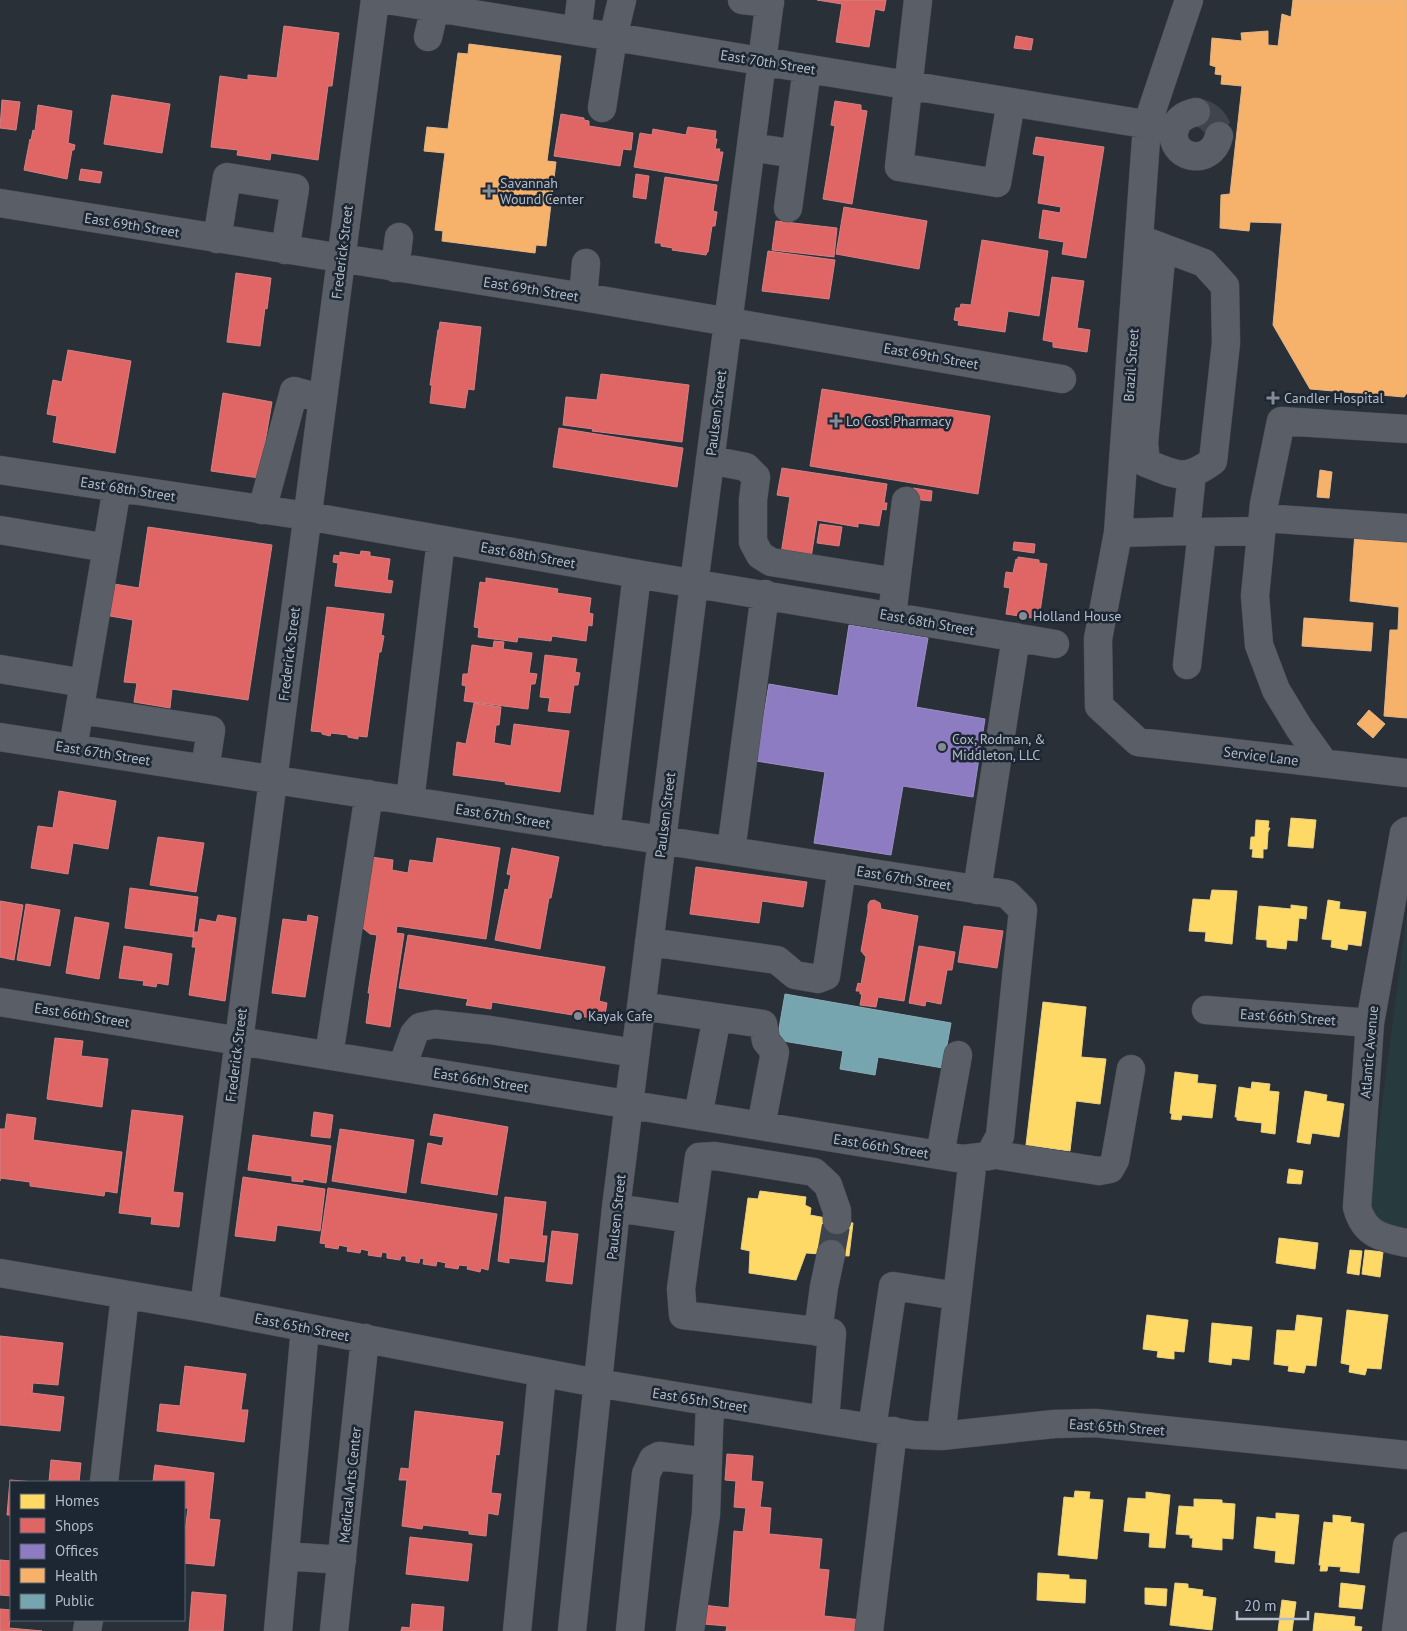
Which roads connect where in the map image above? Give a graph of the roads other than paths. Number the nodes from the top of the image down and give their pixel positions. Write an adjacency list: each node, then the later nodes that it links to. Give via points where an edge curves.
1 (375, 0): 31 (street, Frederick Street)
2 (388, 0): 9 (street, East 70th Street)
3 (581, 0): 11 (street)
4 (622, 0): 12 (street)
5 (742, 0): 8 (street)
6 (918, 0): 16 (street)
7 (1189, 0): 20 (street, Brazil Street)
8 (770, 2): 14 (street, Paulsen Street)
9 (434, 7): 10 (street, East 70th Street); 13 (street)
10 (502, 9): 11 (street, East 70th Street)
11 (577, 31): 12 (street, East 70th Street)
12 (613, 37): 14 (street, East 70th Street); 18 (street)
13 (428, 38)
14 (762, 62): 15 (street, East 70th Street); 23 (street, Paulsen Street)
15 (807, 69): 16 (street, East 70th Street); 24 (street)
16 (908, 85): 17 (street, East 70th Street); 17 (street, via 899,167 997,183)
17 (1011, 102): 20 (street, East 70th Street)
18 (602, 108)
19 (1196, 112): 21 (street, via 1183,117)
20 (1147, 125): 21 (street, East 70th Street); 29 (street, Brazil Street)
21 (1175, 129): 22 (street, via 1176,144 1193,157 1207,154)
22 (1219, 136)
23 (751, 147): 24 (street); 35 (street, Paulsen Street)
24 (795, 154): 26 (street)
25 (0, 203): 28 (street, East 69th Street)
26 (788, 208)
27 (399, 236): 33 (street)
28 (218, 239): 30 (street, East 69th Street); 30 (street, via 227,177 295,188)
29 (1151, 244): 41 (street, via 1146,463 1177,475); 41 (street, via 1204,263 1225,286 1226,343 1213,461); 49 (street, Brazil Street)
30 (285, 250): 31 (street, East 69th Street)
31 (341, 259): 33 (street, East 69th Street); 37 (street, Frederick Street)
32 (586, 263): 34 (street)
33 (395, 268): 34 (street, East 69th Street)
34 (583, 297): 35 (street, East 69th Street)
35 (728, 322): 36 (street, East 69th Street); 39 (street, Paulsen Street)
36 (1062, 379)
37 (323, 399): 44 (street, via 294,391); 45 (street, Frederick Street)
38 (1407, 429): 46 (street, via 1281,421)
39 (710, 460): 54 (street, via 746,467 756,477 753,542 766,559 822,572); 55 (street, Paulsen Street)
40 (0, 470): 42 (street, East 68th Street)
41 (1192, 473): 50 (street)
42 (117, 488): 44 (street, East 68th Street); 52 (street)
43 (906, 501): 54 (street)
44 (262, 510): 45 (street, East 68th Street)
45 (307, 516): 51 (street, East 68th Street); 70 (street, Frederick Street)
46 (1262, 524): 47 (street); 50 (street); 67 (street, via 1256,596 1259,645 1276,690)
47 (1407, 528)
48 (0, 530): 52 (street)
49 (1118, 532): 50 (street); 64 (street, Brazil Street, via 1098,639 1099,706)
50 (1194, 532): 60 (street)
51 (441, 540): 53 (street, East 68th Street); 72 (street)
52 (107, 548): 62 (street)
53 (637, 574): 55 (street, East 68th Street); 73 (street)
54 (896, 582): 57 (street)
55 (694, 584): 56 (street, East 68th Street); 75 (street, Paulsen Street)
56 (765, 594): 57 (street, East 68th Street); 76 (street)
57 (892, 616): 58 (street, East 68th Street)
58 (1016, 637): 59 (street, East 68th Street); 78 (street)
59 (1055, 644)
60 (1188, 665)
61 (0, 669): 62 (street)
62 (84, 683): 63 (street)
63 (80, 710): 66 (street); 68 (street, via 211,730)
64 (1121, 726): 67 (street, Service Lane, via 1138,742)
65 (0, 737): 66 (street, East 67th Street)
66 (74, 748): 68 (street, East 67th Street)
67 (1324, 763): 69 (street, Service Lane)
68 (205, 769): 70 (street, East 67th Street)
69 (1407, 773)
70 (273, 780): 71 (street, East 67th Street); 85 (street, Frederick Street)
71 (369, 794): 72 (street, East 67th Street); 87 (street)
72 (410, 801): 73 (street, East 67th Street)
73 (606, 832): 75 (street, East 67th Street)
74 (1405, 832): 84 (street, Atlantic Avenue)
75 (662, 840): 76 (street, East 67th Street); 79 (street, Paulsen Street)
76 (731, 851): 77 (street, East 67th Street)
77 (842, 868): 78 (street, East 67th Street); 79 (street, via 826,976 818,979 795,975 777,960)
78 (977, 890): 94 (street, East 67th Street, via 1007,894 1023,910 1000,1136)
79 (649, 942): 81 (street, Paulsen Street)
80 (0, 1002): 85 (street, East 66th Street)
81 (641, 1006): 83 (street); 86 (street, Paulsen Street)
82 (1206, 1010): 84 (street, East 66th Street)
83 (712, 1017): 92 (street, via 716,1022); 93 (street, via 762,1024 766,1041 774,1052)
84 (1370, 1023): 98 (street, Atlantic Avenue, via 1357,1207 1360,1219 1369,1230)
85 (238, 1041): 87 (street, East 66th Street); 103 (street, Frederick Street)
86 (635, 1053): 89 (street, via 435,1024 420,1027 414,1034); 91 (street, Paulsen Street)
87 (329, 1055): 89 (street, East 66th Street)
88 (958, 1055): 94 (street)
89 (402, 1067): 91 (street, East 66th Street)
90 (1131, 1069): 94 (street, East 66th Street, via 1115,1160 1110,1169 1099,1171)
91 (629, 1104): 92 (street, East 66th Street); 95 (street, Paulsen Street)
92 (698, 1116): 93 (street, East 66th Street)
93 (761, 1126): 94 (street, East 66th Street)
94 (967, 1157): 102 (street)
95 (616, 1208): 96 (street); 108 (street, Paulsen Street)
96 (690, 1219): 97 (street, via 699,1157 715,1156 814,1172 828,1185); 105 (street, via 681,1289 683,1314)
97 (836, 1220)
98 (1407, 1243)
99 (831, 1254): 105 (street)
100 (0, 1273): 101 (street, East 65th Street)
101 (125, 1295): 103 (street, East 65th Street); 115 (street)
102 (957, 1296): 111 (street, via 893,1286); 112 (street)
103 (204, 1308): 104 (street, East 65th Street)
104 (306, 1328): 106 (street, East 65th Street); 117 (street)
105 (818, 1332): 110 (street, via 832,1333)
106 (365, 1338): 107 (street, East 65th Street); 118 (street, Medical Arts Center)
107 (542, 1373): 108 (street, East 65th Street); 121 (street)
108 (597, 1383): 109 (street, East 65th Street); 122 (street, Paulsen Street)
109 (710, 1402): 110 (street, East 65th Street); 114 (street)
110 (825, 1420): 111 (street, East 65th Street)
111 (882, 1430): 112 (street, East 65th Street); 125 (street)
112 (941, 1436): 113 (street, East 65th Street, via 1095,1423)
113 (1407, 1455)
114 (708, 1462): 123 (street, via 659,1456 653,1459 646,1474); 124 (street, via 706,1514)
115 (104, 1481)
116 (1407, 1546): 126 (street)
117 (285, 1556): 118 (street); 119 (street)
118 (342, 1560): 120 (street, Medical Arts Center)
119 (278, 1631)
120 (334, 1631)
121 (517, 1631)
122 (572, 1631)
123 (630, 1631)
124 (690, 1631)
125 (869, 1631)
126 (1396, 1631)

